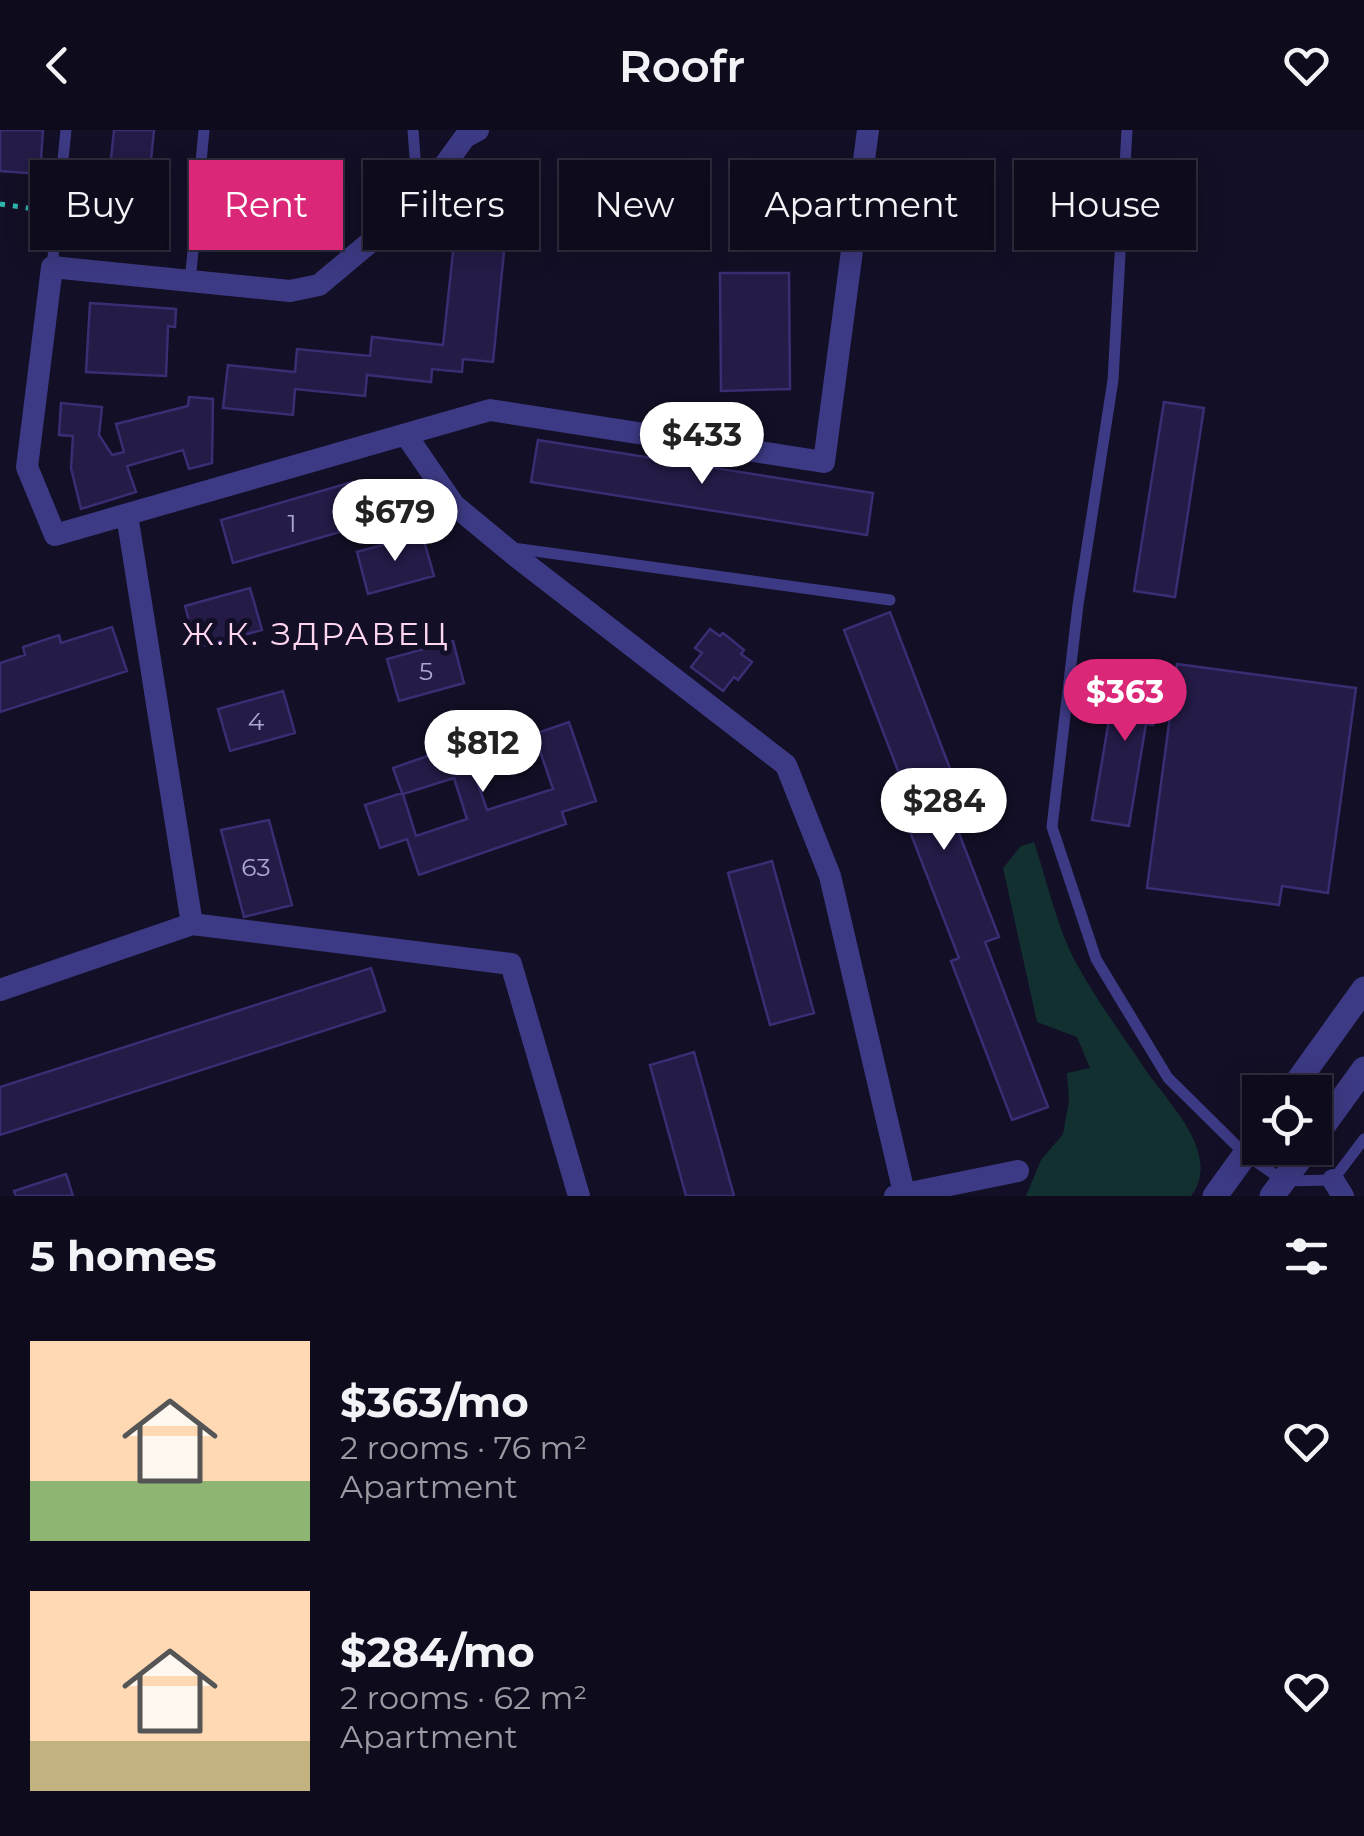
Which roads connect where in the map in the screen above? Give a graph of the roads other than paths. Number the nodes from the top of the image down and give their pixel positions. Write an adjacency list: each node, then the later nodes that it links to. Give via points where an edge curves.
1 (66, 130): 10 (lane)
2 (204, 130): 11 (lane)
3 (413, 130): 7 (lane)
4 (478, 130): 8 (street)
5 (868, 130): 12 (street, via 824,462 490,410)
6 (1127, 130): 22 (lane, via 1113,380 1052,826 1096,959 1168,1078)
7 (415, 160)
8 (448, 160)
9 (363, 249): 11 (street, via 320,286 290,291)
10 (52, 267): 11 (street); 13 (street, via 28,467 55,535)
11 (190, 283)
12 (406, 435): 13 (street); 14 (street, via 454,504)
13 (127, 515): 16 (street)
14 (504, 547): 15 (lane); 30 (street, via 786,765 830,876)
15 (890, 600)
16 (192, 924): 18 (street); 31 (street, via 511,964)
17 (1364, 989): 20 (street)
18 (0, 990)
19 (1364, 1069): 21 (street)
20 (1302, 1075)
21 (1332, 1114)
22 (1242, 1135)
23 (1364, 1140): 28 (lane)
24 (1242, 1159): 32 (street)
25 (1265, 1165): 29 (lane)
26 (1296, 1165): 29 (street)
27 (1018, 1171): 30 (street)
28 (1338, 1188): 29 (lane)
29 (1278, 1189)
30 (900, 1194)
31 (579, 1196)
32 (1215, 1196)

